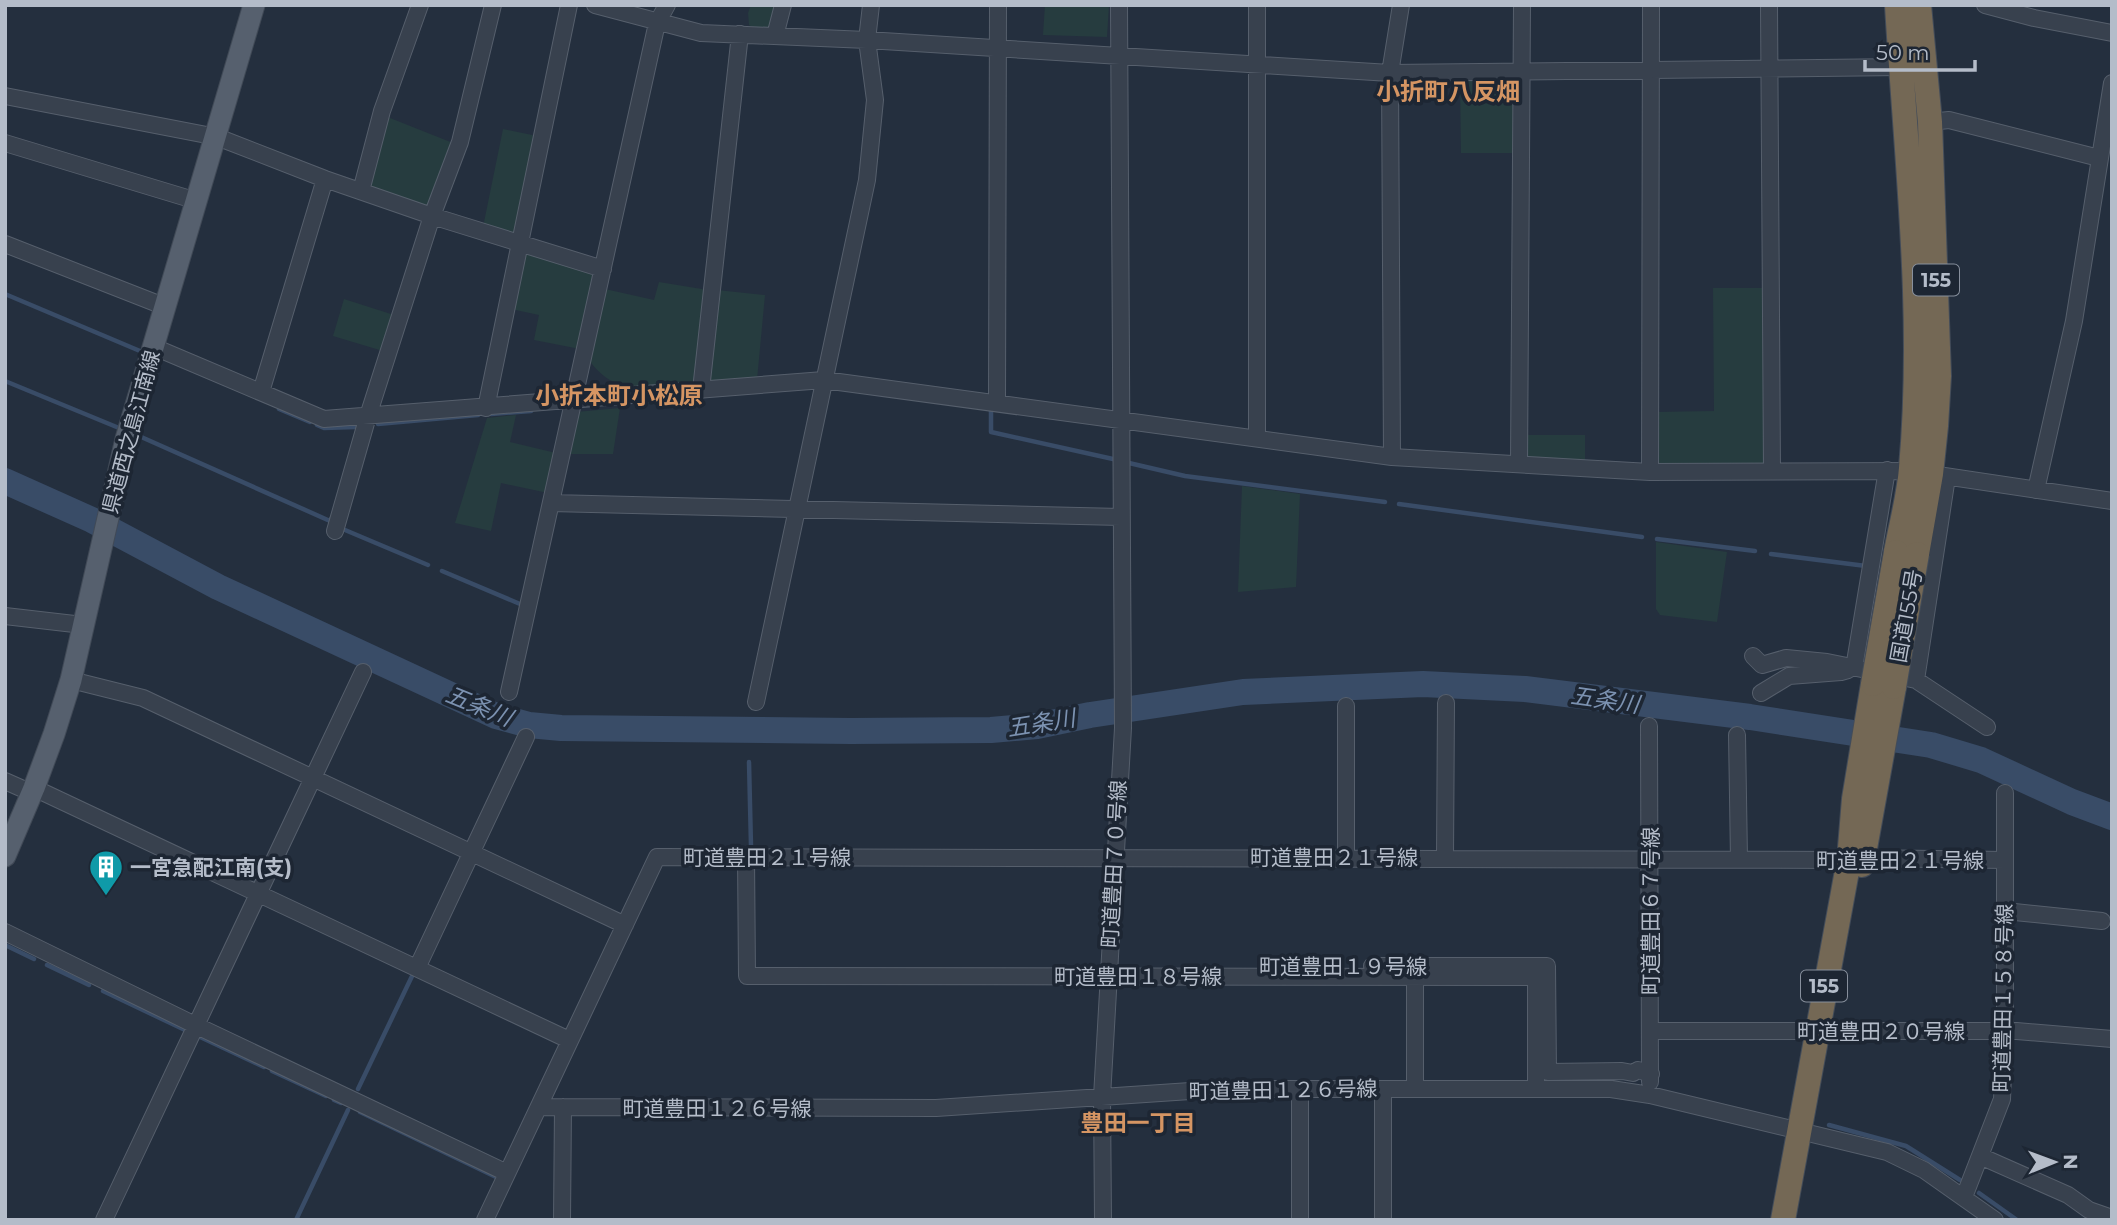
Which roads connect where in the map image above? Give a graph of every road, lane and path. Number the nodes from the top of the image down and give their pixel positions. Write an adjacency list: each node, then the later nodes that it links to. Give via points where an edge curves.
1 (254, 5): 36 (main road, 県道西之島江南線)
2 (420, 5): 40 (street, via 382,111)
3 (493, 5): 42 (street, via 460,142)
4 (569, 5): 44 (street)
5 (595, 5): 20 (street)
6 (667, 5): 20 (street)
7 (783, 5): 23 (street)
8 (871, 5): 24 (street)
9 (998, 5): 25 (street)
10 (1119, 5): 26 (street, 町道豊田７０号線)
11 (1257, 5): 27 (street)
12 (1401, 5): 32 (street)
13 (1522, 5): 31 (street)
14 (1651, 5): 30 (street)
15 (1769, 5): 29 (street)
16 (1897, 5): 28 (highway, 国道155号 / 155)
17 (1919, 5): 35 (highway, 国道155号 / 155)
18 (1984, 5): 19 (street)
19 (2034, 12): 21 (street)
20 (657, 23): 22 (street, via 701,33); 45 (street)
21 (2112, 33)
22 (740, 34): 23 (street); 49 (street)
23 (775, 36): 24 (street)
24 (867, 40): 25 (street); 48 (street, via 875,100 867,180)
25 (998, 48): 26 (street); 52 (street)
26 (1118, 55): 27 (street); 55 (street, 町道豊田７０号線)
27 (1257, 64): 32 (street); 56 (street)
28 (1901, 66): 29 (street); 61 (highway, 国道155号 / 155)
29 (1770, 68): 30 (street); 59 (street)
30 (1651, 69): 31 (street); 60 (street)
31 (1521, 71): 32 (street); 58 (street)
32 (1390, 73): 57 (street)
33 (2112, 83): 38 (street)
34 (5, 96): 36 (street)
35 (1930, 122): 38 (street, via 1949,120); 61 (highway, 国道155号 / 155, via 1939,376 1936,426)
36 (217, 137): 39 (street); 41 (main road, 県道西之島江南線)
37 (5, 143): 41 (street)
38 (2099, 158): 62 (street, via 2074,321)
39 (325, 179): 40 (street); 50 (street)
40 (361, 191): 42 (street)
41 (197, 201): 46 (main road, 県道西之島江南線)
42 (432, 216): 44 (street); 54 (street)
43 (5, 244): 46 (street)
44 (520, 244): 45 (street); 53 (street)
45 (603, 269): 51 (street)
46 (166, 307): 47 (main road, 県道西之島江南線)
47 (154, 346): 50 (street); 69 (main road, 県道西之島江南線)
48 (824, 380): 49 (street); 52 (street); 65 (street)
49 (701, 390): 51 (street)
50 (261, 392): 54 (street, via 324,419)
51 (573, 401): 53 (street); 64 (street)
52 (997, 403): 55 (street)
53 (486, 408): 54 (street)
54 (369, 416): 67 (street)
55 (1120, 419): 56 (street); 66 (street, 町道豊田７０号線)
56 (1257, 438): 57 (street)
57 (1392, 457): 58 (street)
58 (1520, 464): 60 (street)
59 (1772, 471): 60 (street); 61 (street)
60 (1650, 472)
61 (1919, 473): 62 (street); 71 (street); 74 (street); 74 (highway, 国道155号 / 155, bridge)
62 (2036, 490): 63 (street)
63 (2112, 501)
64 (551, 503): 65 (street); 75 (street)
65 (797, 509): 66 (street); 77 (street)
66 (1121, 517): 91 (street, 町道豊田７０号線, via 1123,718)
67 (335, 531)
68 (5, 616): 69 (street)
69 (83, 625): 73 (main road, 県道西之島江南線)
70 (1753, 656): 71 (street, via 1762,665 1786,658)
71 (1854, 668): 74 (street); 76 (street, via 1789,676)
72 (363, 672): 84 (street)
73 (71, 680): 84 (street, via 143,698); 86 (main road, 県道西之島江南線)
74 (1889, 691): 81 (street); 96 (highway, 国道155号 / 155, via 1854,799)
75 (509, 692)
76 (1761, 693)
77 (756, 702)
78 (1446, 703): 93 (street)
79 (1346, 706): 92 (street)
80 (1649, 726): 94 (street, 町道豊田６７号線)
81 (1987, 727)
82 (1737, 735): 95 (street)
83 (526, 737): 88 (street)
84 (313, 777): 88 (street); 98 (street)
85 (5, 780): 86 (street)
86 (33, 790): 89 (main road, 県道西之島江南線); 98 (street)
87 (2005, 793): 97 (street, 町道豊田１５８号線)
88 (472, 852): 101 (street); 104 (street)
89 (5, 856)
90 (746, 857): 91 (street, 町道豊田２１号線); 101 (street, 町道豊田２１号線, via 657,857); 105 (street, 町道豊田１８号線, via 747,976)
91 (1114, 857): 92 (street, 町道豊田２１号線); 105 (street, 町道豊田７０号線)
92 (1346, 858): 93 (street, 町道豊田２１号線)
93 (1445, 858): 94 (street, 町道豊田２１号線)
94 (1650, 858): 95 (street, 町道豊田２１号線); 109 (street, 町道豊田６７号線)
95 (1739, 859): 96 (street, 町道豊田２１号線)
96 (1856, 859): 97 (street, 町道豊田２１号線); 110 (highway, 国道155号 / 155)
97 (2005, 860): 99 (street, 町道豊田１５８号線)
98 (257, 893): 104 (street); 107 (street)
99 (2005, 911): 100 (street); 108 (street, 町道豊田１５８号線)
100 (2102, 921)
101 (625, 925): 112 (street)
102 (5, 932): 107 (street)
103 (761, 967): 105 (street, 町道豊田１９号線)
104 (417, 968): 112 (street)
105 (1108, 971): 106 (street, 町道豊田１８号線); 113 (street, 町道豊田１９号線, via 1547,966 1548,1072 1638,1070); 119 (street, 町道豊田７０号線)
106 (1415, 977): 116 (street); 117 (street, 町道豊田１８号線, via 1536,977)
107 (195, 1025): 124 (street); 127 (street)
108 (2005, 1030): 110 (street, 町道豊田２０号線); 111 (street, 町道豊田２０号線); 123 (street, 町道豊田１５８号線, via 2002,1099)
109 (1651, 1031): 110 (street, 町道豊田２０号線); 113 (street, 町道豊田６７号線)
110 (1823, 1031): 122 (highway, 国道155号 / 155)
111 (2112, 1039)
112 (569, 1040): 120 (street)
113 (1651, 1074): 118 (street, 町道豊田６７号線)
114 (1300, 1089): 115 (street, 町道豊田１２６号線); 119 (street, 町道豊田１２６号線); 131 (street)
115 (1383, 1089): 116 (street, 町道豊田１２６号線); 132 (street)
116 (1415, 1089): 117 (street, 町道豊田１２６号線)
117 (1536, 1089): 118 (street, 町道豊田１２６号線, via 1611,1089)
118 (1650, 1095): 122 (street, 町道豊田１２６号線)
119 (1102, 1097): 121 (street, 町道豊田１２６号線, via 957,1108); 130 (street, 町道豊田７０号線)
120 (542, 1107): 121 (street, 町道豊田１２６号線); 124 (street)
121 (563, 1107): 129 (street)
122 (1805, 1132): 125 (street, 町道豊田１２６号線, via 1898,1156); 133 (highway, 国道155号 / 155); 134 (highway, 国道155号 / 155)
123 (1980, 1156): 125 (street, 町道豊田１５８号線); 126 (street)
124 (507, 1173): 128 (street)
125 (1964, 1197): 135 (street, 町道豊田１２６号線)
126 (2112, 1218)
127 (104, 1220)
128 (485, 1220)
129 (562, 1220)
130 (1103, 1220)
131 (1300, 1220)
132 (1383, 1220)
133 (1783, 1220)
134 (1795, 1220)
135 (1995, 1220)

